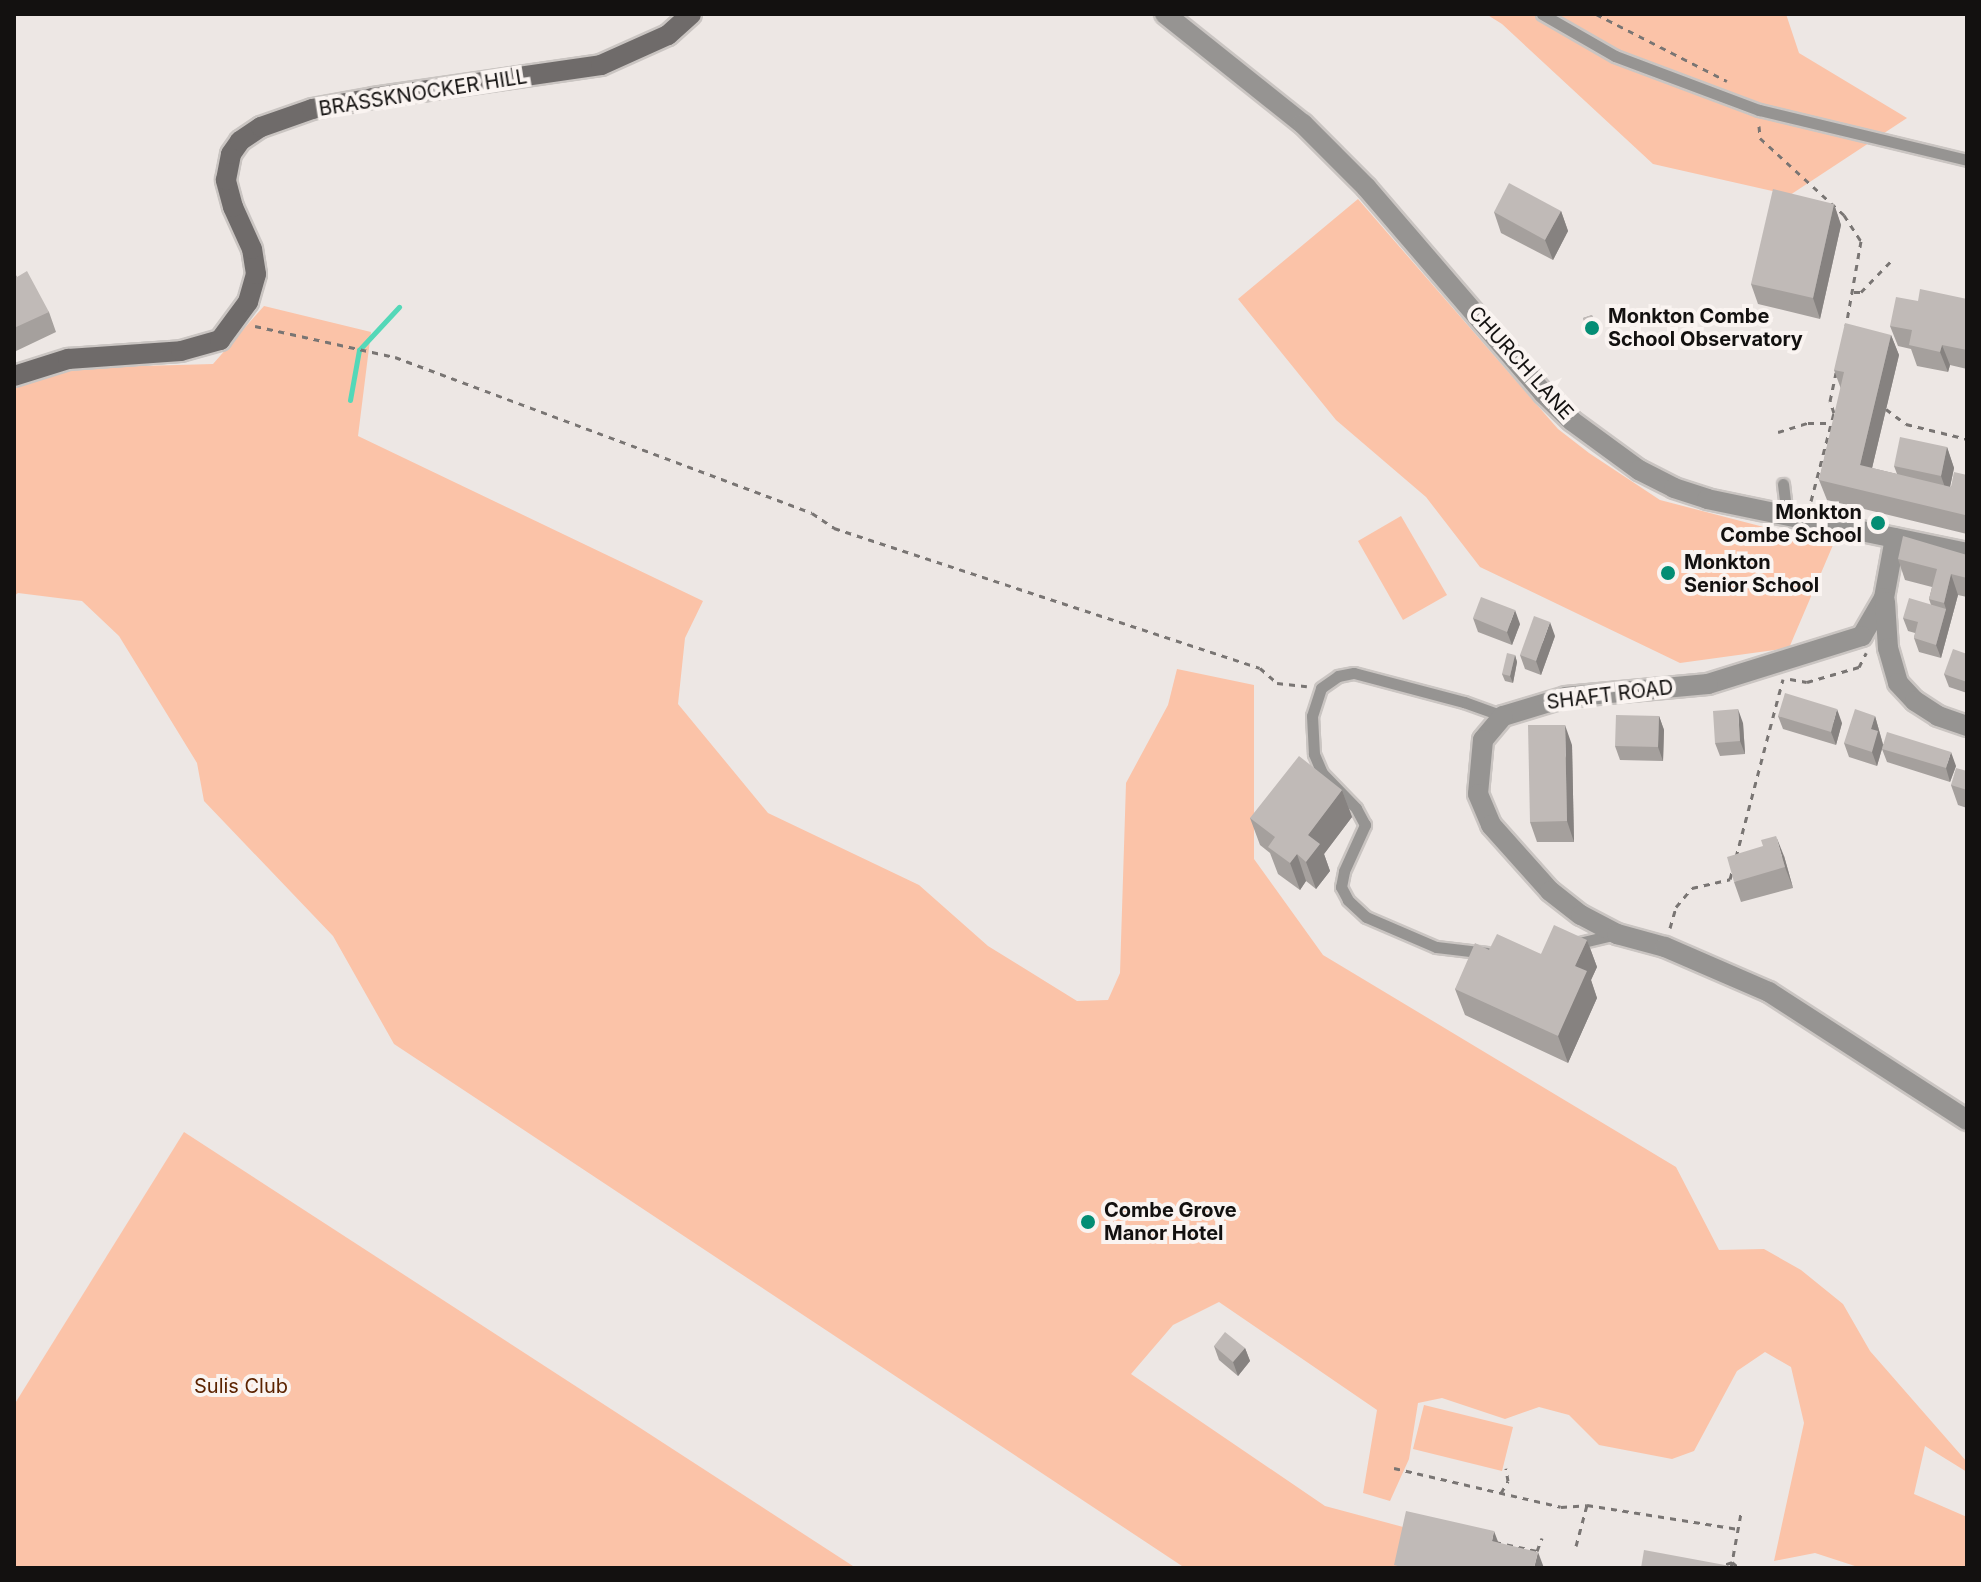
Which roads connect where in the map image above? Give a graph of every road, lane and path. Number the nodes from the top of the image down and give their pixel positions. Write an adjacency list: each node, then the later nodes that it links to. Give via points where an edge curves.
1 (691, 14): 10 (street, BRASSKNOCKER HILL, via 668,35 601,65 312,109 250,134 231,154 226,180 256,274)
2 (1165, 14): 21 (street, CHURCH LANE, via 1253,81 1366,187 1572,421 1639,470 1674,488)
3 (1542, 14): 7 (lane, via 1615,56 1759,110)
4 (1596, 14): 5 (path)
5 (1735, 86)
6 (1760, 138): 9 (path, via 1844,215 1861,241)
7 (1967, 160)
8 (1894, 258): 9 (path, via 1861,292)
9 (1854, 292): 11 (path)
10 (236, 321): 13 (street, BRASSKNOCKER HILL, via 220,340 203,347 95,354); 28 (path, via 395,357 812,513 834,528 1260,668 1277,683)
11 (1846, 326)
12 (1836, 371): 16 (path, via 1830,401)
13 (14, 376)
14 (1842, 407): 16 (path)
15 (1886, 409): 19 (path, via 1906,424)
16 (1834, 413): 17 (path)
17 (1832, 423): 18 (path); 21 (path)
18 (1778, 432)
19 (1967, 439)
20 (1783, 484): 21 (lane)
21 (1796, 518): 22 (street, CHURCH LANE)
22 (1895, 538): 23 (street, CHURCH LANE); 24 (street)
23 (1967, 553)
24 (1884, 598): 25 (street); 30 (street, via 1888,648 1898,683 1927,709)
25 (1871, 627): 26 (street, SHAFT ROAD); 26 (path, via 1859,667 1807,682 1797,682)
26 (1784, 668): 27 (path); 29 (street, SHAFT ROAD, via 1708,684 1566,697); 33 (path, via 1730,879 1692,888 1676,907)
27 (1770, 680)
28 (1321, 688): 29 (lane, via 1354,673); 34 (lane, via 1312,716 1314,754 1322,773 1365,825 1344,871 1341,887 1348,900 1366,917 1436,947)
29 (1503, 716): 31 (street, via 1483,740 1478,766 1478,794 1491,825 1550,891)
30 (1967, 726)
31 (1617, 934): 32 (lane); 33 (street)
32 (1561, 947)
33 (1665, 947): 35 (street, via 1769,992)
34 (1505, 955)
35 (1967, 1120)
36 (1394, 1468): 38 (path)
37 (1506, 1468): 38 (path, via 1508,1481)
38 (1501, 1493): 39 (path, via 1561,1507)
39 (1587, 1505): 41 (path); 45 (path)
40 (1741, 1513): 41 (path)
41 (1738, 1529): 47 (path)
42 (1542, 1538): 44 (path, via 1537,1551)
43 (1485, 1540): 44 (path)
44 (1515, 1546): 46 (path)
45 (1576, 1546)
46 (1513, 1557)
47 (1732, 1562): 48 (path); 49 (path); 50 (path)
48 (1715, 1568)
49 (1731, 1568)
50 (1739, 1568)

